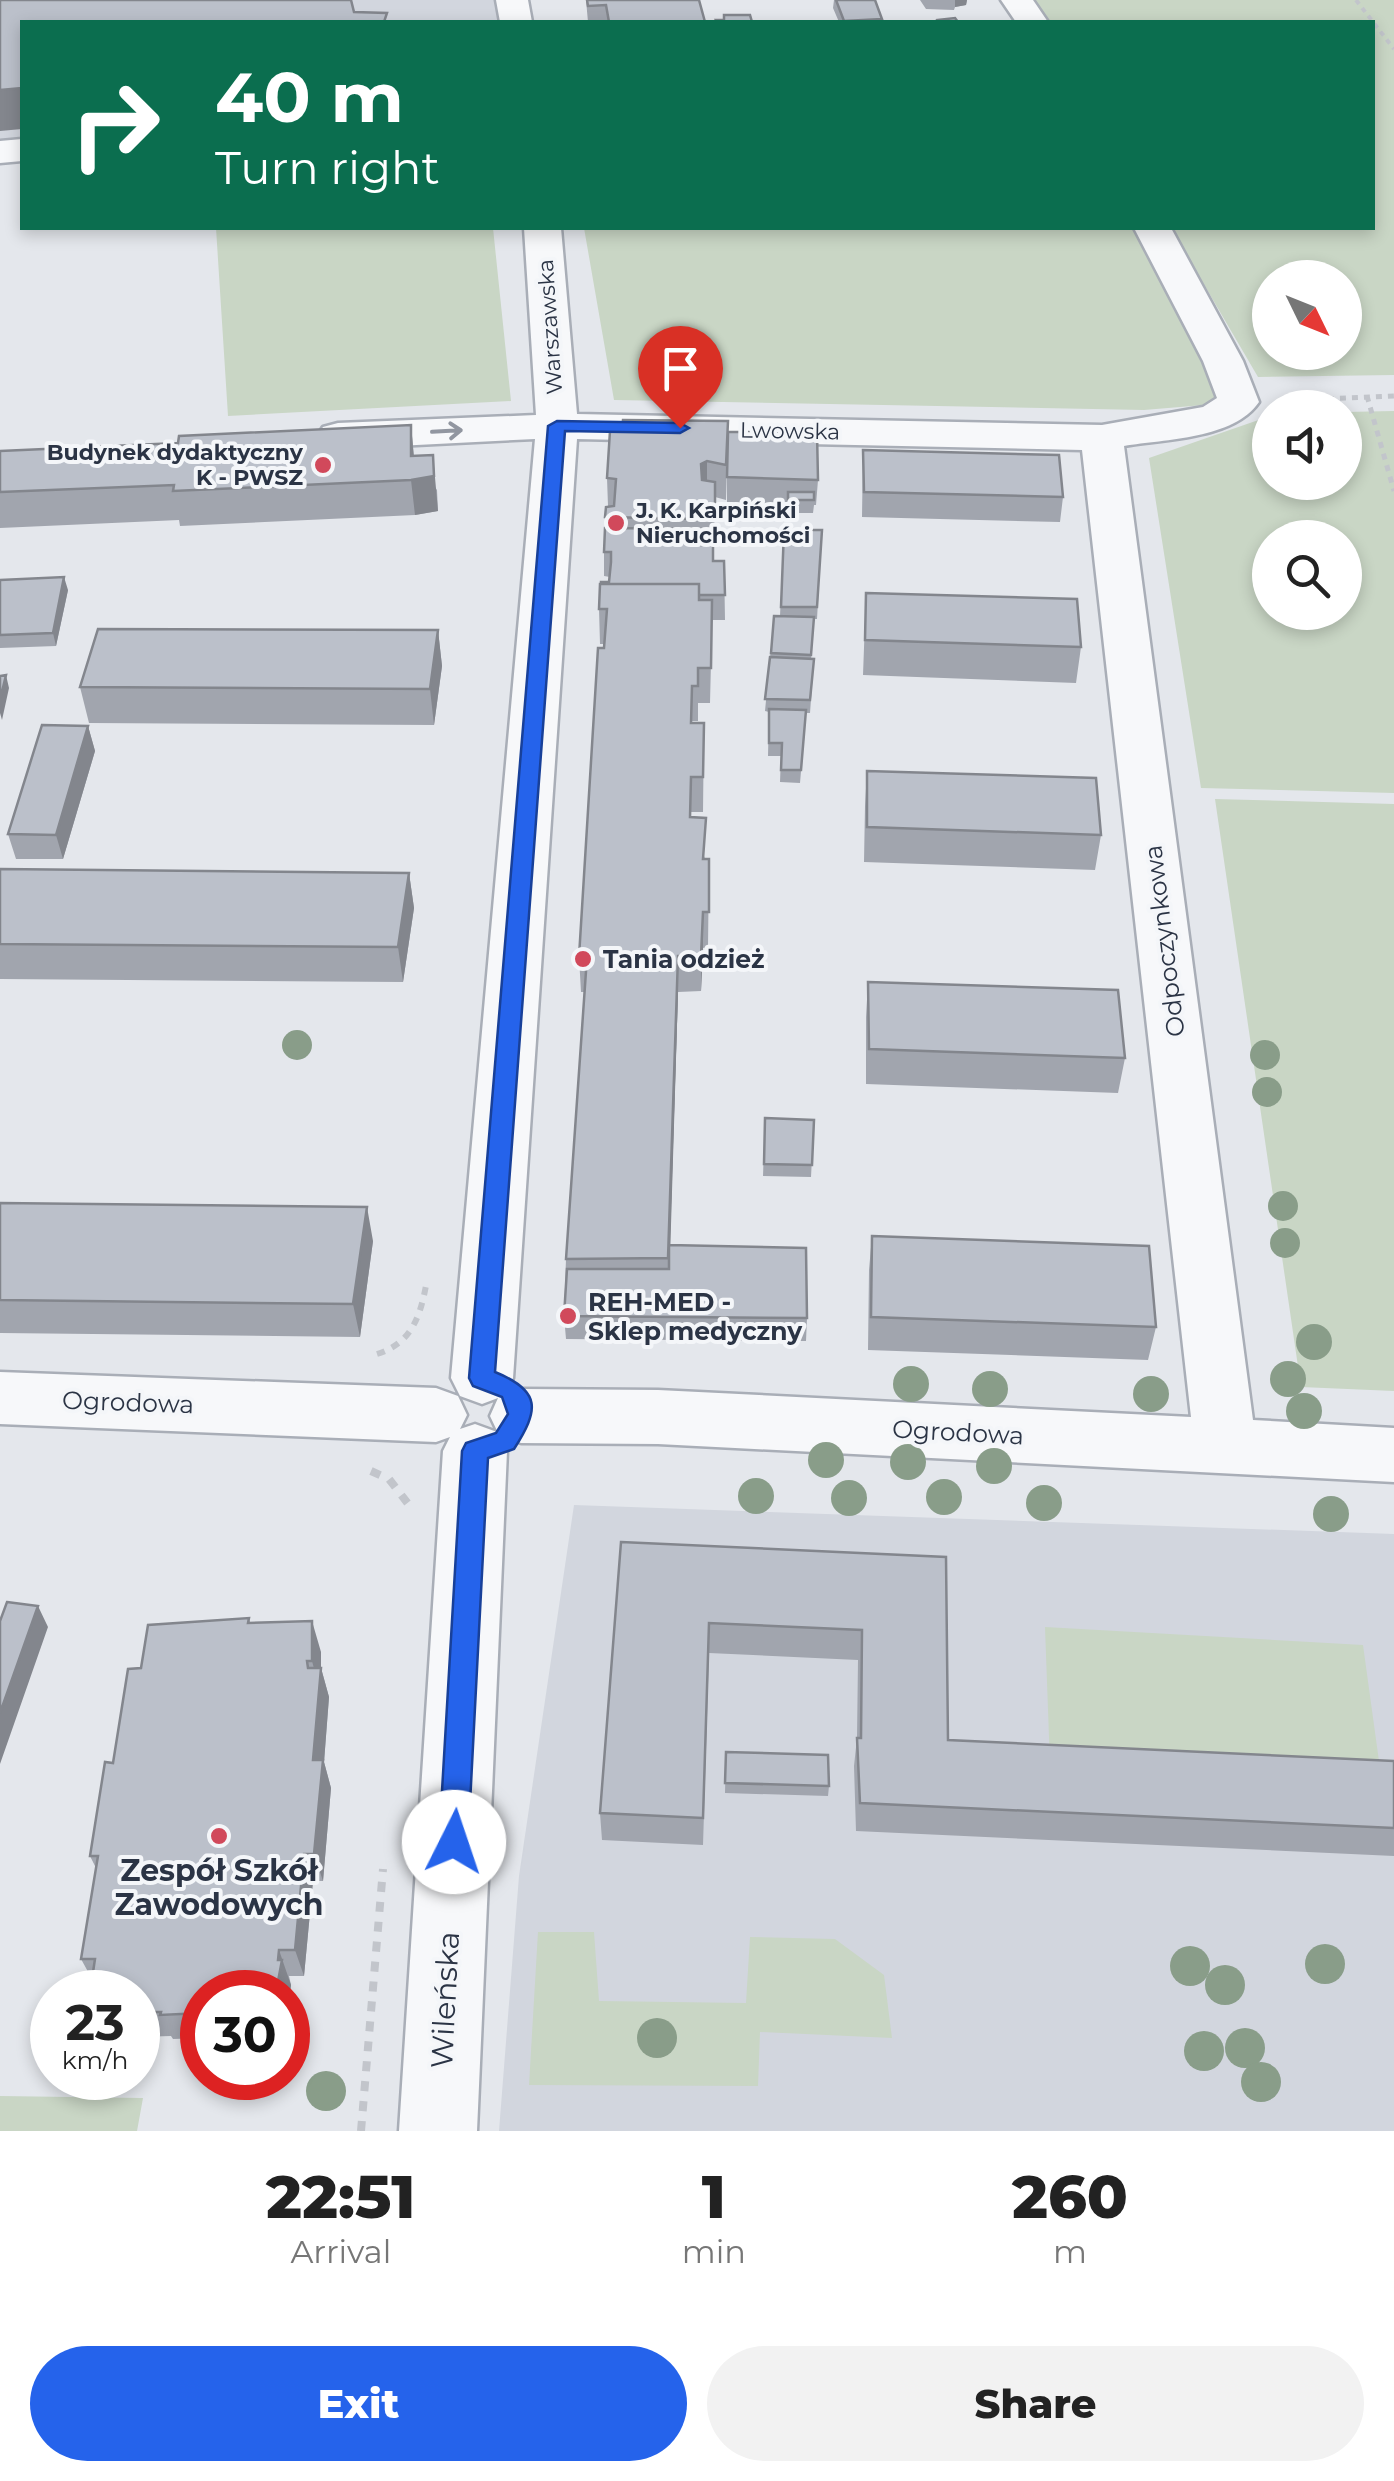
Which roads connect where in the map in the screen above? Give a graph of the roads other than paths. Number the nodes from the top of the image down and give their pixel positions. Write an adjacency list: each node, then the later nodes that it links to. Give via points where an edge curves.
1 (542, 230): 3 (street, Warszawska)
2 (1154, 230): 5 (street, Lwowska, via 1238,402 1215,417)
3 (557, 426): 4 (street, Lwowska, one-way to 3); 5 (street, Lwowska); 7 (street, Wileńska)
4 (298, 438)
5 (1102, 438): 8 (street, Odpoczynkowa)
6 (0, 1398): 7 (street, Ogrodowa)
7 (479, 1415): 8 (street, Ogrodowa); 10 (street, Wileńska)
8 (1225, 1444): 9 (street, Ogrodowa)
9 (1394, 1455)
10 (438, 2131)

